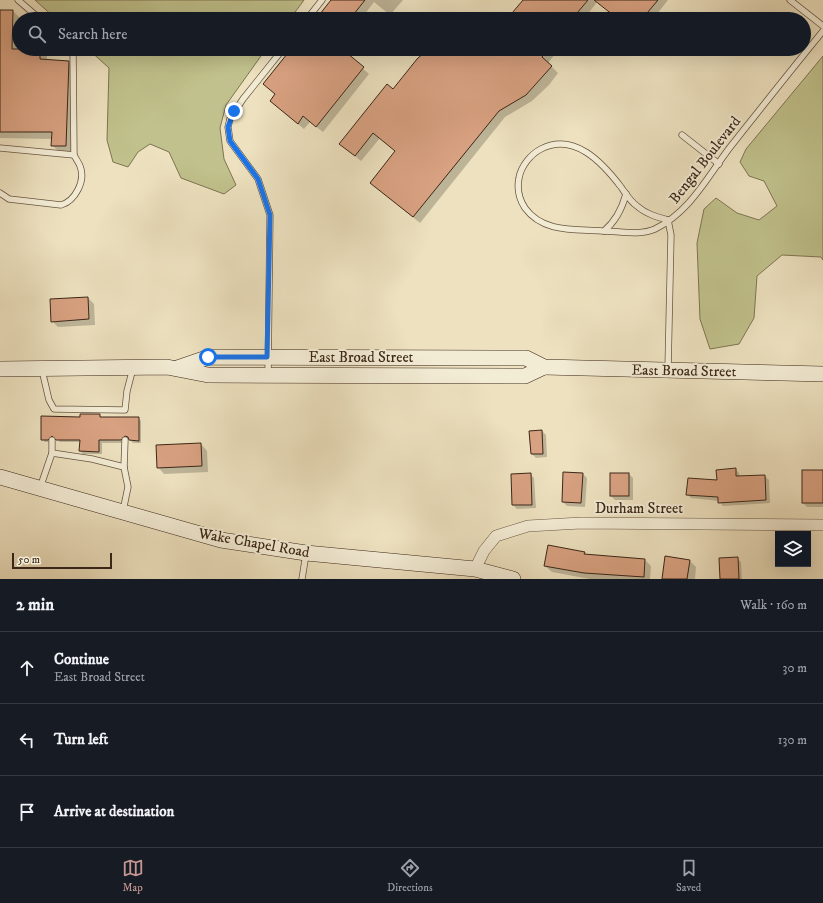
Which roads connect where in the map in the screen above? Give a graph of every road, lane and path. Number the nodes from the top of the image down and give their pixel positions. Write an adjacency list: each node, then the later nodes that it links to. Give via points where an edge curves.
1 (18, 0): 4 (lane)
2 (322, 0): 5 (lane)
3 (790, 0): 6 (lane)
4 (32, 12)
5 (313, 12)
6 (805, 12)
7 (811, 17): 8 (lane)
8 (823, 26)
9 (823, 31): 10 (lane, Bengal Boulevard)
10 (811, 46)
11 (73, 56): 16 (lane)
12 (277, 56): 22 (lane, via 243,99 230,119 228,127 230,141 258,179 270,215)
13 (803, 56): 17 (lane, Bengal Boulevard)
14 (682, 135): 17 (lane)
15 (0, 148): 16 (lane)
16 (74, 155): 18 (lane, via 81,168 80,182 76,195 68,203 61,205 9,199)
17 (719, 164): 20 (lane, Bengal Boulevard, via 687,206)
18 (0, 193)
19 (626, 194): 20 (lane, via 641,210); 21 (lane, via 620,212); 21 (lane, via 613,177 588,153 574,145 546,146 537,151 524,166 518,191 523,205 536,220 560,229)
20 (668, 220): 21 (lane, via 648,231); 28 (lane, Bengal Boulevard, via 671,235)
21 (604, 231)
22 (267, 357): 23 (main road, East Broad Street, via 526,358); 25 (main road, East Broad Street, via 208,357); 30 (lane)
23 (544, 367): 28 (main road, East Broad Street); 30 (main road, East Broad Street, via 525,376)
24 (134, 368): 25 (main road, East Broad Street); 27 (main road, East Broad Street); 32 (lane, via 127,391)
25 (177, 368): 30 (main road, East Broad Street, via 208,375)
26 (0, 369): 27 (main road, East Broad Street)
27 (42, 369): 31 (lane, via 49,400)
28 (668, 371): 29 (main road, East Broad Street)
29 (823, 374)
30 (268, 375)
31 (54, 409): 32 (lane); 33 (lane)
32 (125, 410): 34 (lane)
33 (53, 416)
34 (125, 417)
35 (52, 440): 37 (lane)
36 (125, 440): 38 (lane)
37 (52, 454): 38 (lane, via 92,458); 40 (lane)
38 (124, 467): 41 (lane, via 128,487)
39 (0, 477): 40 (main road, Wake Chapel Road)
40 (40, 489): 41 (main road, Wake Chapel Road)
41 (122, 512): 43 (main road, Wake Chapel Road, via 221,540)
42 (823, 525): 44 (street, Durham Street, via 581,523 528,526 496,536)
43 (306, 553): 44 (main road, Wake Chapel Road); 46 (lane)
44 (474, 570): 45 (main road, Wake Chapel Road)
45 (491, 576): 47 (main road, Wake Chapel Road)
46 (302, 579)
47 (513, 579)

